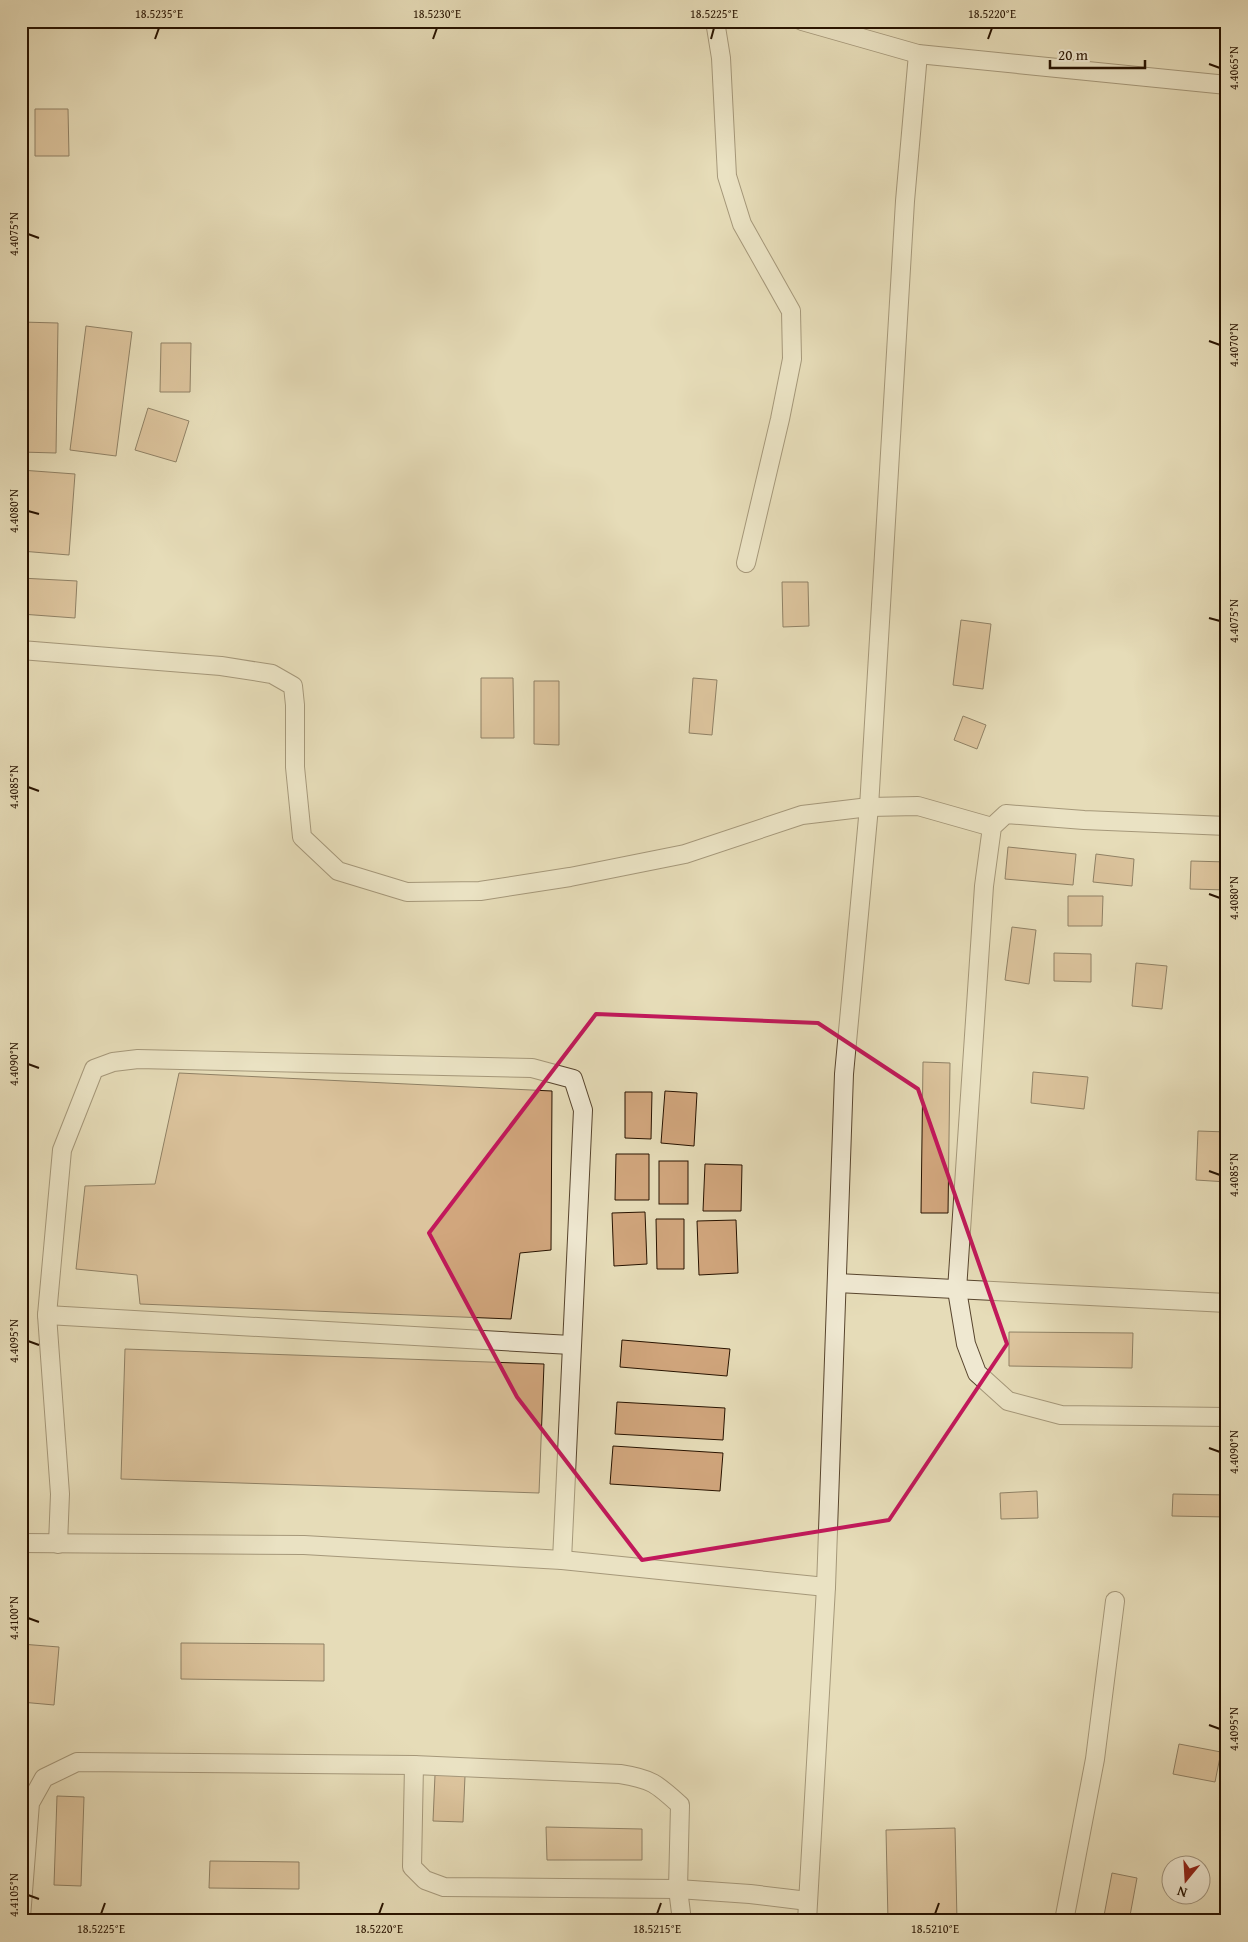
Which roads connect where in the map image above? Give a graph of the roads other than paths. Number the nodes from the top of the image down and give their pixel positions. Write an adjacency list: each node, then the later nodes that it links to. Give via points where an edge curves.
1 (715, 21): 5 (lane, via 721,58 727,176 742,224 791,311 792,359)
2 (802, 21): 3 (lane)
3 (918, 54): 4 (lane); 7 (lane)
4 (1227, 85)
5 (746, 563)
6 (21, 650): 7 (lane, via 221,666 272,674 292,686 302,837 338,871 408,892 480,891 570,877 685,854 802,815)
7 (869, 807): 9 (lane, via 918,806); 10 (lane, via 844,1074)
8 (1227, 826): 9 (lane, via 1006,814)
9 (992, 827): 11 (lane, via 984,886)
10 (837, 1283): 11 (lane); 19 (lane)
11 (957, 1290): 12 (lane); 15 (lane, via 966,1344 977,1373 1008,1401 1061,1416)
12 (1227, 1303)
13 (47, 1315): 14 (lane); 14 (lane, via 62,1150 94,1069 113,1062 138,1059 532,1068 573,1079 583,1110); 17 (lane, via 60,1494)
14 (571, 1345): 18 (lane)
15 (1227, 1417)
16 (21, 1542): 17 (lane)
17 (58, 1544): 18 (lane, via 304,1546)
18 (562, 1560): 19 (lane)
19 (826, 1587): 23 (lane)
20 (1115, 1601): 27 (lane, via 1096,1759)
21 (414, 1765): 22 (lane, via 620,1774 658,1784 680,1805); 22 (lane, via 412,1868 425,1880 444,1887); 24 (lane, via 76,1762 44,1778 30,1803)
22 (678, 1889): 23 (lane); 25 (lane)
23 (808, 1901): 26 (lane)
24 (21, 1917)
25 (682, 1921)
26 (807, 1921)
27 (1064, 1921)

